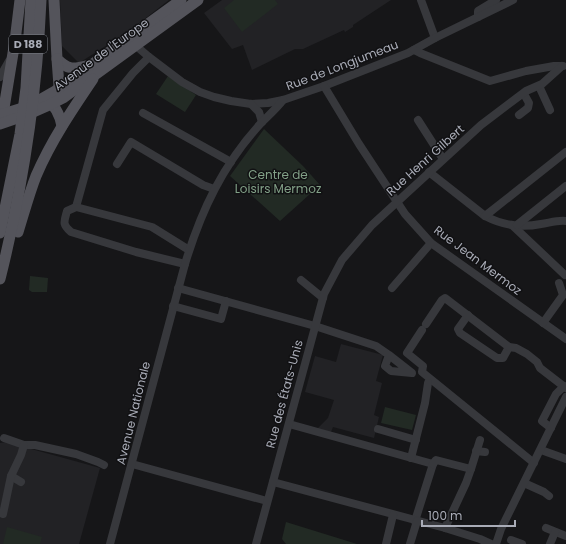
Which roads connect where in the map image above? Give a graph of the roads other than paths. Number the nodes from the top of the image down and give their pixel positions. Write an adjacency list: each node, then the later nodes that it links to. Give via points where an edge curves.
1 (20, 0): 14 (main road)
2 (31, 0): 35 (main road, D 188)
3 (41, 0): 35 (main road, D 188, via 36,82)
4 (54, 0): 16 (main road)
5 (181, 0): 18 (main road, Avenue de l'Europe)
6 (198, 0): 12 (main road, Avenue de l'Europe)
7 (421, 0): 11 (street)
8 (496, 0): 10 (street, via 478,10)
9 (513, 0): 10 (street)
10 (478, 17): 11 (street)
11 (435, 38): 13 (street)
12 (135, 45): 15 (street, Rue de Longjumeau); 18 (main road, Avenue de l'Europe)
13 (414, 50): 17 (street, Rue de Longjumeau, via 490,81 526,71); 20 (street, Rue de Longjumeau)
14 (13, 56): 19 (street); 31 (main road)
15 (148, 57): 27 (street, Rue de Longjumeau, via 200,92); 44 (street, via 101,113)
16 (57, 59): 18 (main road, via 69,68); 22 (main road)
17 (564, 65): 21 (street, Rue Henri Gilbert)
18 (96, 68): 22 (main road, Avenue de l'Europe); 25 (main road, Avenue de l'Europe, via 73,91); 34 (main road)
19 (0, 77)
20 (324, 86): 24 (street, Rue de Longjumeau); 43 (street, Rue Jean Mermoz)
21 (538, 86): 23 (street, Rue Henri Gilbert); 28 (street)
22 (57, 90): 25 (main road)
23 (524, 94): 30 (street, via 529,103 528,108); 37 (street, Rue Henri Gilbert, via 481,125)
24 (283, 100): 26 (street, Rue de Longjumeau); 33 (street)
25 (48, 101): 31 (main road, Avenue de l'Europe); 31 (main road, via 29,106); 34 (main road, via 59,114)
26 (268, 103): 27 (street, Rue de Longjumeau); 33 (street)
27 (251, 104): 33 (street, via 259,112)
28 (550, 110)
29 (143, 113): 38 (street)
30 (519, 115)
31 (3, 118)
32 (418, 120): 37 (street)
33 (262, 122): 38 (street, Avenue Nationale)
34 (62, 126): 50 (main road, via 36,176 16,236)
35 (25, 133): 48 (main road, D 188); 50 (main road, D 188, via 25,165)
36 (566, 152): 45 (street)
37 (443, 160): 40 (street, Rue Henri Gilbert)
38 (231, 162): 42 (street, Avenue Nationale)
39 (118, 164): 42 (street, via 131,142)
40 (429, 172): 43 (street, Rue Henri Gilbert); 45 (street)
41 (566, 186): 47 (street)
42 (214, 189): 51 (street, Avenue Nationale)
43 (397, 201): 49 (street, Rue Jean Mermoz, via 410,221); 59 (street, Rue Henri Gilbert, via 349,250)
44 (76, 207): 51 (street, via 152,227); 52 (street, via 67,211 64,223 71,232)
45 (485, 216): 47 (street)
46 (566, 220): 47 (street, via 538,225)
47 (515, 225): 53 (street)
48 (0, 233)
49 (431, 243): 58 (street); 63 (street, Rue Jean Mermoz)
50 (8, 249): 54 (main road, D 188)
51 (189, 250): 52 (street, Avenue Nationale)
52 (185, 264): 57 (street, Avenue Nationale)
53 (565, 275)
54 (0, 279)
55 (301, 280): 59 (street)
56 (559, 283): 63 (street, via 562,295)
57 (178, 288): 60 (street); 61 (street, Avenue Nationale)
58 (392, 288)
59 (324, 296): 64 (street, Rue des États-Unis)
60 (226, 301): 61 (street, via 221,319); 64 (street, via 290,315)
61 (173, 306): 84 (street, Avenue Nationale)
62 (468, 315): 66 (street); 66 (street, via 458,330 460,333 497,358 502,358); 83 (street, via 445,298 407,353 423,366 422,372)
63 (543, 323): 65 (street, Rue Jean Mermoz)
64 (315, 326): 67 (street, via 376,346); 71 (street, Rue des États-Unis)
65 (566, 339)
66 (510, 347): 69 (street, via 516,348 537,362 540,368)
67 (390, 355)
68 (428, 383): 75 (street)
69 (565, 387): 72 (street, via 556,394 542,421)
70 (566, 397): 72 (street)
71 (289, 424): 81 (street); 90 (street, Rue des États-Unis)
72 (551, 428): 78 (street)
73 (378, 429): 75 (street)
74 (4, 438): 77 (street)
75 (416, 440): 81 (street)
76 (480, 440): 79 (street)
77 (24, 445): 86 (street, via 76,454); 88 (street)
78 (541, 450): 82 (street); 83 (street)
79 (476, 451): 80 (street); 87 (street)
80 (485, 452)
81 (411, 458): 85 (street)
82 (566, 459)
83 (534, 463): 91 (street)
84 (132, 464): 93 (street); 104 (street, Avenue Nationale)
85 (432, 464): 87 (street, via 436,460); 97 (street)
86 (104, 465)
87 (471, 469): 98 (street, via 456,515)
88 (11, 476): 89 (street); 94 (street)
89 (21, 482)
90 (273, 482): 93 (street, Rue des États-Unis); 96 (street)
91 (524, 483): 92 (street); 109 (street)
92 (549, 496)
93 (267, 501): 105 (street, Rue des États-Unis)
94 (2, 504): 95 (street)
95 (2, 514)
96 (393, 515): 97 (street); 106 (street)
97 (416, 521): 98 (street); 107 (street)
98 (445, 528): 103 (street)
99 (546, 528): 100 (street)
100 (555, 532): 101 (street); 111 (street)
101 (566, 536)
102 (511, 540): 110 (street)
103 (481, 541): 108 (street)
104 (110, 544)
105 (256, 544)
106 (386, 544)
107 (410, 544)
108 (491, 544)
109 (496, 544)
110 (522, 544)
111 (550, 544)

